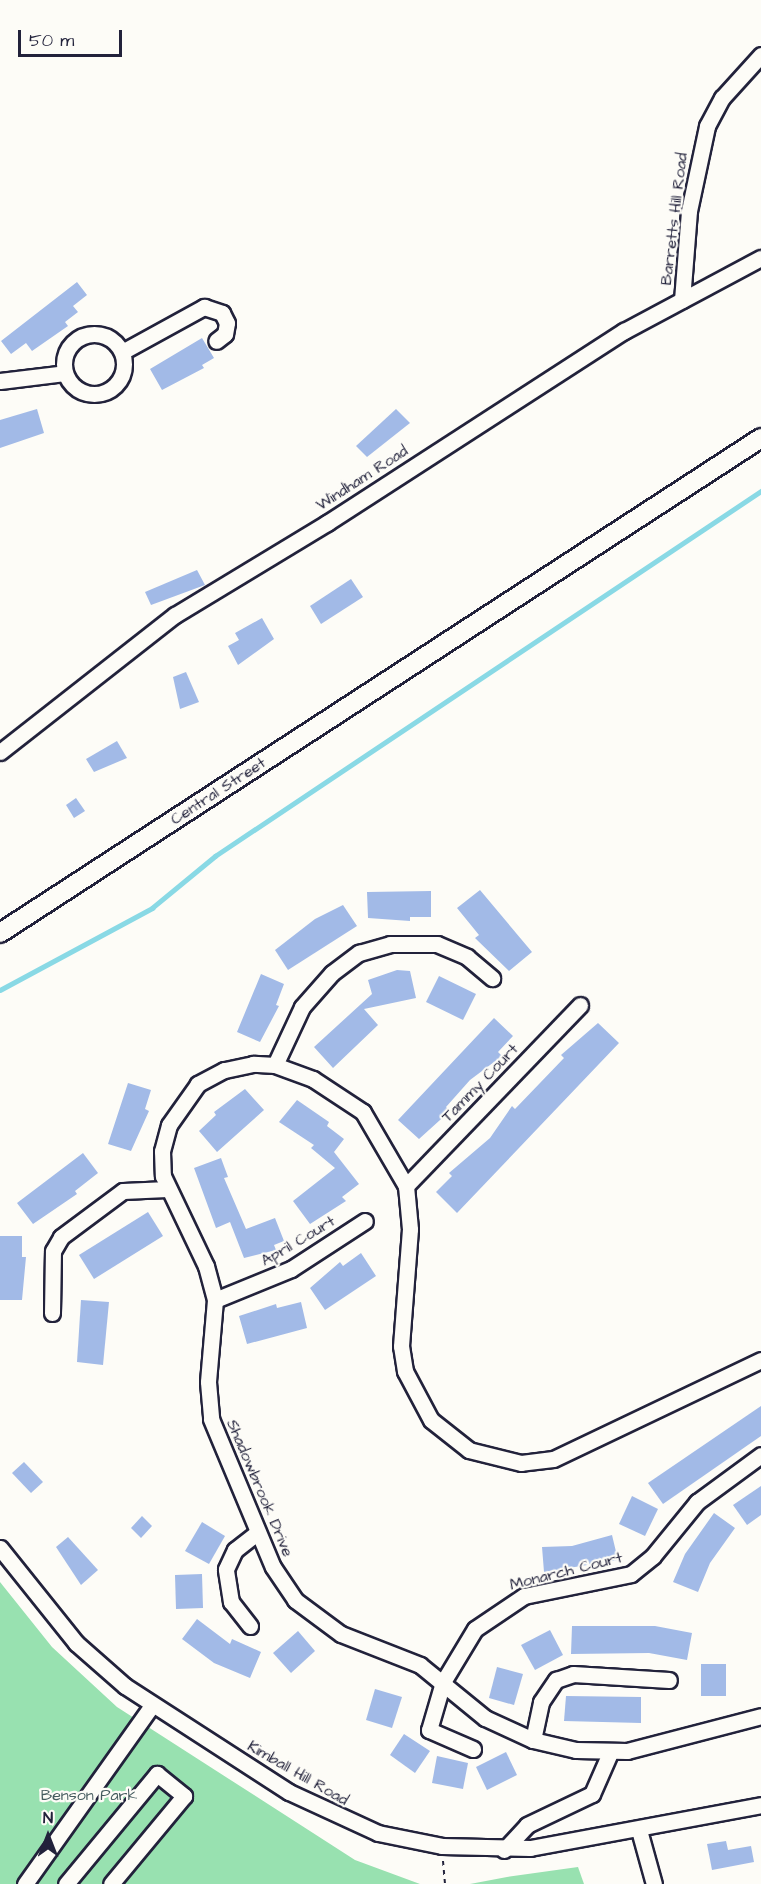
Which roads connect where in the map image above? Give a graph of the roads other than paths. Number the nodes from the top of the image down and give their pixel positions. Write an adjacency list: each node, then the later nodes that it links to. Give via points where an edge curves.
1 (761, 55): 3 (street, Barretts Hill Road, via 722,98 707,126 691,200)
2 (761, 258): 3 (street, Windham Road)
3 (682, 300): 9 (street, Windham Road, via 624,331 327,523 175,615)
4 (216, 341): 5 (street, via 225,334 227,323 222,313 204,307)
5 (122, 352): 6 (street, via 106,336 81,337 68,349); 6 (street, via 122,376 106,392 84,393)
6 (65, 373): 7 (street)
7 (0, 381)
8 (761, 438): 10 (main road, Central Street)
9 (0, 752)
10 (0, 933)
11 (492, 978): 13 (street, via 467,957 437,944 390,944 359,953 332,973 302,1007)
12 (580, 1005): 14 (street, Tammy Court)
13 (275, 1065): 14 (street, Shadowbrook Drive, via 330,1087 363,1112); 15 (street, Shadowbrook Drive, via 224,1070 189,1093 174,1113 164,1144)
14 (406, 1186): 19 (street, Shadowbrook Drive, via 410,1229 401,1346 404,1365 421,1407 456,1443 469,1450 521,1463 553,1459)
15 (167, 1190): 17 (street, Shadowbrook Drive, via 206,1266); 18 (street, via 123,1191 61,1237 53,1251)
16 (364, 1221): 17 (street, April Court, via 291,1269)
17 (215, 1300): 21 (street, Shadowbrook Drive, via 208,1382 211,1419)
18 (52, 1313)
19 (761, 1360)
20 (761, 1455): 25 (street, Monarch Court, via 697,1502 653,1556 631,1574 524,1596 500,1608 467,1637)
21 (258, 1532): 23 (street, via 236,1550 226,1569 231,1602); 25 (street, Shadowbrook Drive, via 285,1587 308,1613 341,1634 404,1656)
22 (0, 1548): 26 (street, Kimball Hill Road, via 76,1643)
23 (250, 1626)
24 (669, 1680): 28 (street, via 573,1674 556,1680 541,1702)
25 (444, 1683): 28 (street, Shadowbrook Drive, via 485,1718); 29 (street, Monarch Court, via 429,1730)
26 (152, 1705): 33 (street, Kimball Hill Road, via 318,1808 378,1833 442,1846); 34 (street)
27 (761, 1716): 30 (street, Shadowbrook Drive)
28 (533, 1740): 30 (street, Shadowbrook Drive)
29 (473, 1749)
30 (610, 1753): 33 (street, via 592,1794 527,1825)
31 (761, 1805): 32 (street, Kimball Hill Road)
32 (639, 1830): 33 (street, Kimball Hill Road); 37 (street)
33 (504, 1850)
34 (32, 1881)
35 (66, 1884): 36 (street, via 157,1774 184,1796)
36 (111, 1884)
37 (654, 1884)

